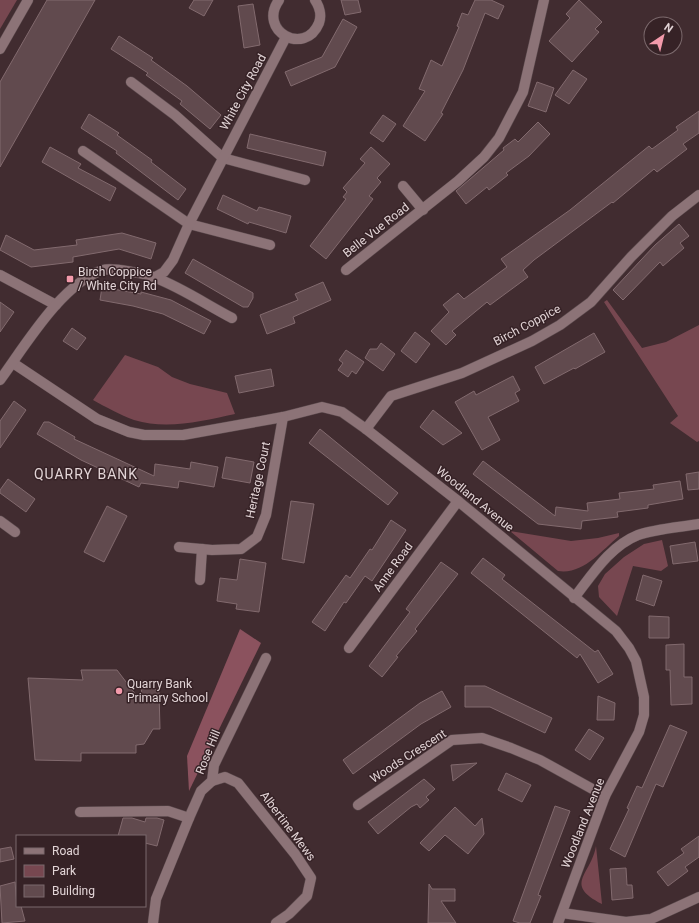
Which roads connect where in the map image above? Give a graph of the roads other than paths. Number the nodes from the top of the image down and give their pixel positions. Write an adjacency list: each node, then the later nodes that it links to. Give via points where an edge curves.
1 (28, 0): 7 (street)
2 (266, 0): 5 (street)
3 (315, 0): 6 (street, via 320,11 320,21 315,31 307,37)
4 (544, 0): 14 (street, Belle Vue Road, via 523,92 499,138 484,157)
5 (277, 3): 6 (street, via 273,14 274,23)
6 (286, 37): 10 (street, White City Road)
7 (0, 49)
8 (130, 82): 10 (street, via 175,116)
9 (83, 151): 15 (street)
10 (222, 158): 11 (street); 15 (street, White City Road)
11 (305, 180)
12 (403, 186): 14 (street, Belle Vue Road)
13 (699, 195): 25 (street, Birch Coppice, via 672,216 591,302 560,325 532,341 462,372 391,396)
14 (422, 210): 17 (street, Belle Vue Road)
15 (189, 224): 16 (street); 19 (street, White City Road, via 173,260 164,272)
16 (270, 245)
17 (346, 270)
18 (0, 275): 20 (street)
19 (155, 277): 20 (street, via 111,269 102,270 85,278); 21 (street)
20 (56, 305): 22 (street)
21 (232, 318)
22 (13, 363): 23 (street); 24 (street, Woodland Avenue, via 97,419 144,435 182,436)
23 (0, 380)
24 (283, 417): 25 (street, Woodland Avenue, via 322,408 342,412); 31 (street, Heritage Court, via 266,515 257,537 241,549)
25 (366, 429): 26 (street, Woodland Avenue)
26 (458, 501): 33 (street, Woodland Avenue); 34 (street, Anne Road)
27 (0, 521): 29 (street)
28 (699, 524): 33 (street, via 638,535 606,557)
29 (15, 532)
30 (179, 548): 31 (street, Heritage Court)
31 (202, 549): 32 (street)
32 (200, 580)
33 (574, 598): 37 (street, Woodland Avenue, via 616,631 629,648 636,661 644,697 644,715 639,732)
34 (349, 648)
35 (266, 658): 36 (street, Rose Hill, via 214,765)
36 (212, 781): 40 (street, Rose Hill, via 201,791); 44 (street, Albertine Mews, via 225,777 238,783 311,878 307,896)
37 (605, 796): 38 (street, Woods Crescent, via 540,760 482,738 452,740); 42 (street, Woodland Avenue)
38 (358, 804)
39 (80, 812): 40 (street, via 168,810)
40 (189, 818): 43 (street, Rose Hill, via 156,899)
41 (699, 897): 42 (street, via 651,919 626,922)
42 (562, 913): 45 (street, Woodland Avenue)
43 (153, 923)
44 (276, 923)
45 (558, 923)

